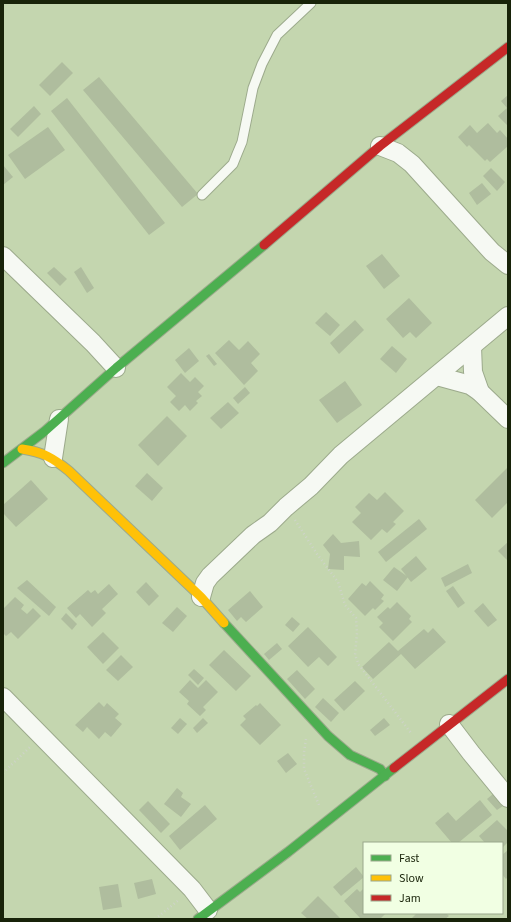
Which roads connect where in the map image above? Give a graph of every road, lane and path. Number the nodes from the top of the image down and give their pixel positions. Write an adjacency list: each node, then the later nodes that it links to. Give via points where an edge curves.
1 (311, 3): 4 (lane, via 277,36 253,88 242,142 233,164)
2 (508, 46): 3 (street)
3 (380, 146): 6 (street, via 398,153 412,164 492,252); 9 (street)
4 (202, 196)
5 (3, 256): 9 (street)
6 (508, 265)
7 (508, 316): 8 (street)
8 (472, 347): 10 (street); 11 (street, via 473,372)
9 (116, 368): 12 (street)
10 (437, 376): 11 (street, via 470,385); 17 (street, via 341,455)
11 (480, 392): 13 (street)
12 (59, 419): 14 (street); 15 (street)
13 (508, 419)
14 (22, 449): 15 (street, via 40,451); 16 (street)
15 (53, 458): 18 (street)
16 (3, 463)
17 (286, 507): 18 (street, via 210,576); 24 (path, via 338,582 345,605 356,618 355,655 358,665 416,740)
18 (201, 597): 21 (street)
19 (508, 679): 22 (street)
20 (3, 697): 23 (street)
21 (310, 718): 26 (street, via 350,755 380,769); 28 (path, via 304,769 323,814)
22 (449, 724): 24 (street); 27 (street)
23 (41, 736): 25 (path); 29 (street)
24 (418, 750): 26 (street)
25 (3, 773)
26 (385, 776): 28 (street)
27 (508, 798)
28 (322, 824): 30 (street)
29 (192, 889): 30 (street); 31 (path)
30 (203, 915)
31 (156, 919)

